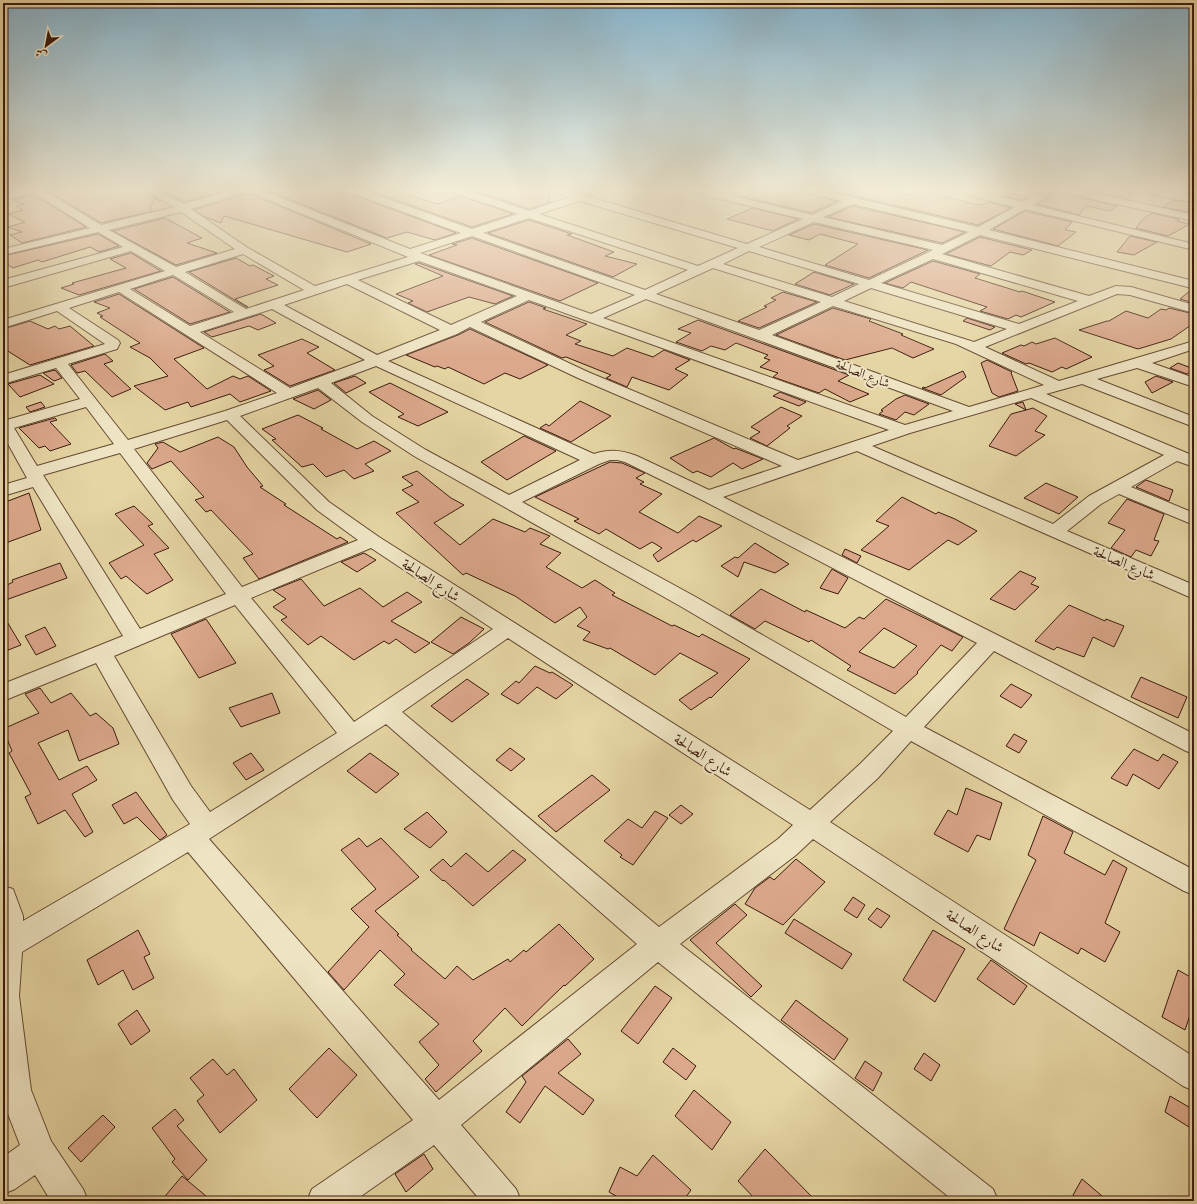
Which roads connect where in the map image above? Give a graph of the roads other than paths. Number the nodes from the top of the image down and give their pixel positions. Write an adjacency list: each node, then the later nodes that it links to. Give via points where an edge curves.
1 (25, 246): 12 (street)
2 (238, 246): 14 (street)
3 (392, 246): 16 (street)
4 (436, 246): 16 (street)
5 (508, 246): 27 (street, شارع الصالحة)
6 (625, 246): 19 (street)
7 (931, 246): 13 (street)
8 (949, 246): 13 (street)
9 (1041, 246): 23 (street)
10 (134, 247): 20 (street); 22 (street)
11 (748, 247): 18 (street); 24 (street)
12 (17, 248): 15 (street)
13 (943, 249): 17 (street)
14 (244, 250): 20 (street); 26 (street)
15 (3, 252)
16 (414, 255): 21 (street); 28 (street)
17 (932, 256): 24 (street); 29 (street)
18 (712, 264): 19 (street); 31 (street)
19 (698, 270): 27 (street)
20 (176, 272): 25 (street); 35 (street)
21 (348, 280): 26 (street); 41 (street)
22 (6, 281)
23 (1193, 283): 30 (street)
24 (872, 284): 31 (street); 39 (street)
25 (120, 288): 33 (street); 40 (street)
26 (314, 291): 32 (street)
27 (647, 294): 36 (street); 42 (street, شارع الصالحة)
28 (528, 296): 36 (street); 37 (street)
29 (1089, 300): 30 (street, via 1116,290 1124,290); 39 (street)
30 (1167, 301): 34 (street)
31 (833, 302): 42 (street); 44 (street)
32 (273, 304): 35 (street); 45 (street)
33 (59, 307): 38 (street); 46 (street, via 113,343 108,348)
34 (1194, 309)
35 (244, 313): 40 (street)
36 (591, 319): 61 (street)
37 (472, 323): 41 (street); 67 (street, via 597,381)
38 (3, 324)
39 (1018, 328): 44 (street)
40 (189, 331): 54 (street)
41 (452, 331): 45 (street)
42 (760, 334): 57 (street, شارع الصالحة)
43 (1194, 345): 47 (street)
44 (975, 346): 53 (street)
45 (377, 361): 51 (street); 65 (street)
46 (60, 363): 49 (street); 56 (street)
47 (1138, 363): 50 (street); 52 (street)
48 (3, 365): 49 (street)
49 (10, 378)
50 (1082, 379): 53 (street); 59 (street)
51 (320, 382): 54 (street); 72 (street, via 399,440)
52 (1194, 383)
53 (1057, 386): 55 (street)
54 (288, 393): 58 (street)
55 (1030, 393): 57 (street); 64 (street)
56 (89, 401): 60 (street); 62 (street)
57 (966, 412): 61 (street)
58 (230, 414): 62 (street); 75 (street, شارع الصالحة, via 323,506)
59 (1194, 422)
60 (4, 426): 68 (street)
61 (904, 430): 63 (street)
62 (124, 446): 68 (street); 77 (street)
63 (858, 446): 67 (street); 74 (street, شارع الصالحة)
64 (1176, 455): 66 (street); 69 (street)
65 (593, 460): 71 (street, via 608,455 625,457); 72 (street)
66 (1194, 462)
67 (796, 466): 71 (street)
68 (35, 476): 70 (street); 79 (street)
69 (1117, 487): 73 (street); 74 (street, via 1080,510)
70 (3, 491)
71 (708, 496): 80 (street)
72 (510, 501): 84 (street)
73 (1194, 520)
74 (1054, 532): 76 (street, شارع الصالحة)
75 (372, 542): 77 (street); 78 (street, شارع الصالحة)
76 (1194, 593)
77 (238, 596): 79 (street); 85 (street)
78 (507, 629): 83 (street); 87 (street, شارع الصالحة)
79 (136, 639): 81 (street)
80 (991, 641): 84 (street); 86 (street)
81 (101, 653): 82 (street); 88 (street, via 182,793)
82 (3, 693)
83 (387, 712): 85 (street); 91 (street)
84 (909, 729): 87 (street, via 869,771); 89 (street)
85 (352, 735): 88 (street)
86 (1194, 745)
87 (812, 824): 91 (street, via 787,847); 93 (street, شارع الصالحة)
88 (199, 832): 92 (street); 94 (street)
89 (1194, 883)
90 (3, 898): 92 (street, via 8,916)
91 (658, 944): 94 (street); 100 (street)
92 (8, 945): 95 (street, via 4,996 14,1090)
93 (1194, 1075)
94 (437, 1123): 98 (street); 99 (street)
95 (39, 1152): 96 (street); 97 (street)
96 (3, 1177)
97 (71, 1201)
98 (324, 1201)
99 (504, 1201)
100 (981, 1201)

